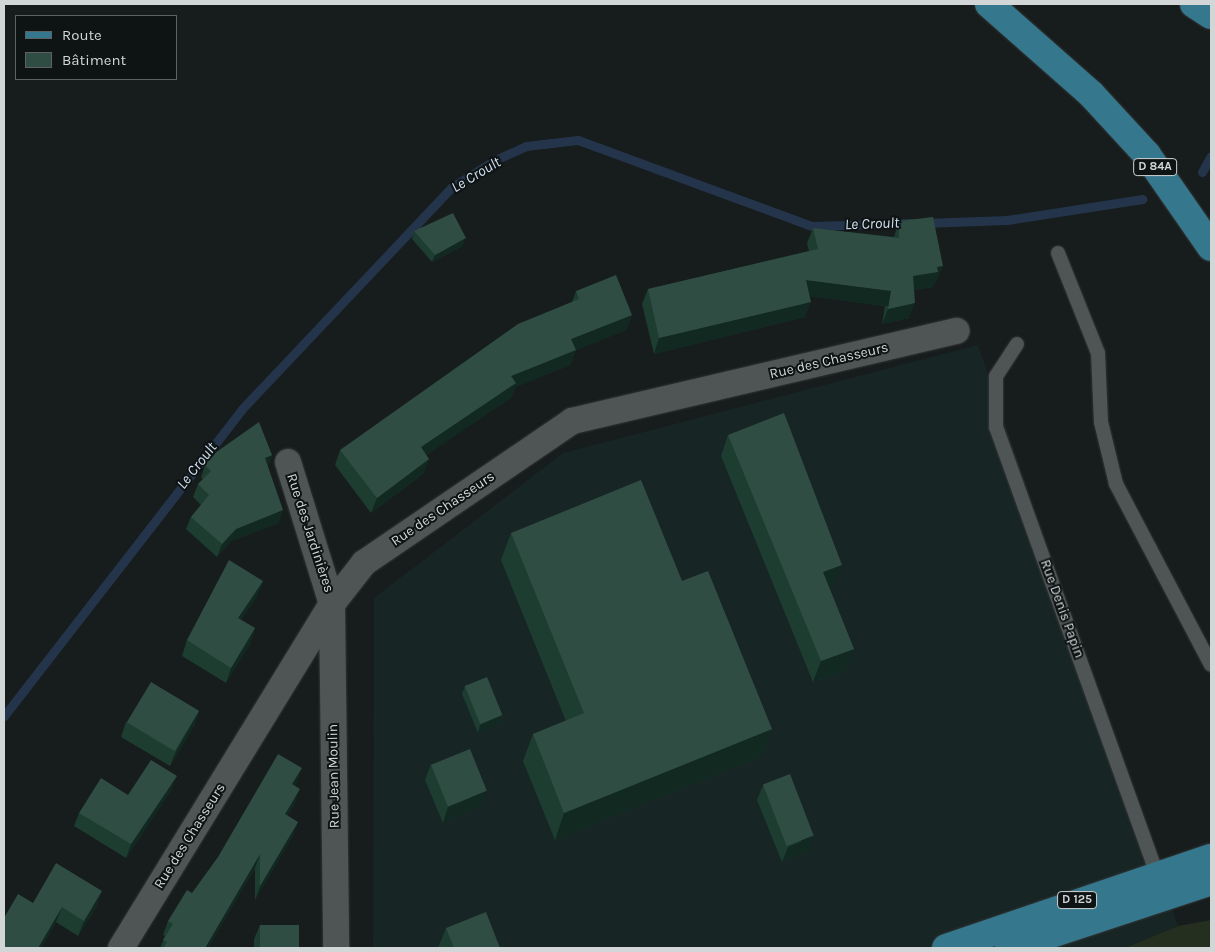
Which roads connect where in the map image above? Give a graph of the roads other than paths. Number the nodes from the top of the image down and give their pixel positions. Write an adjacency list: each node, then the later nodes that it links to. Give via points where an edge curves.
1 (989, 4): 4 (main road, D 84A, via 1056,61 1116,121 1147,155)
2 (1194, 4): 3 (main road)
3 (1211, 15)
4 (1211, 247)
5 (1058, 253): 10 (lane, via 1098,354 1101,422 1116,484)
6 (957, 331): 9 (street, Rue des Chasseurs, via 572,421 364,563)
7 (1017, 344): 12 (lane, Rue Denis Papin, via 996,376 996,428)
8 (288, 462): 9 (street, Rue des Jardinières)
9 (332, 604): 14 (street, Rue des Chasseurs); 15 (street, Rue Jean Moulin)
10 (1211, 666)
11 (1211, 858): 12 (main road, D 125)
12 (1157, 874): 16 (main road, D 125)
13 (1211, 881): 17 (main road, D 125)
14 (121, 948)
15 (336, 948)
16 (946, 948)
17 (1009, 948)

